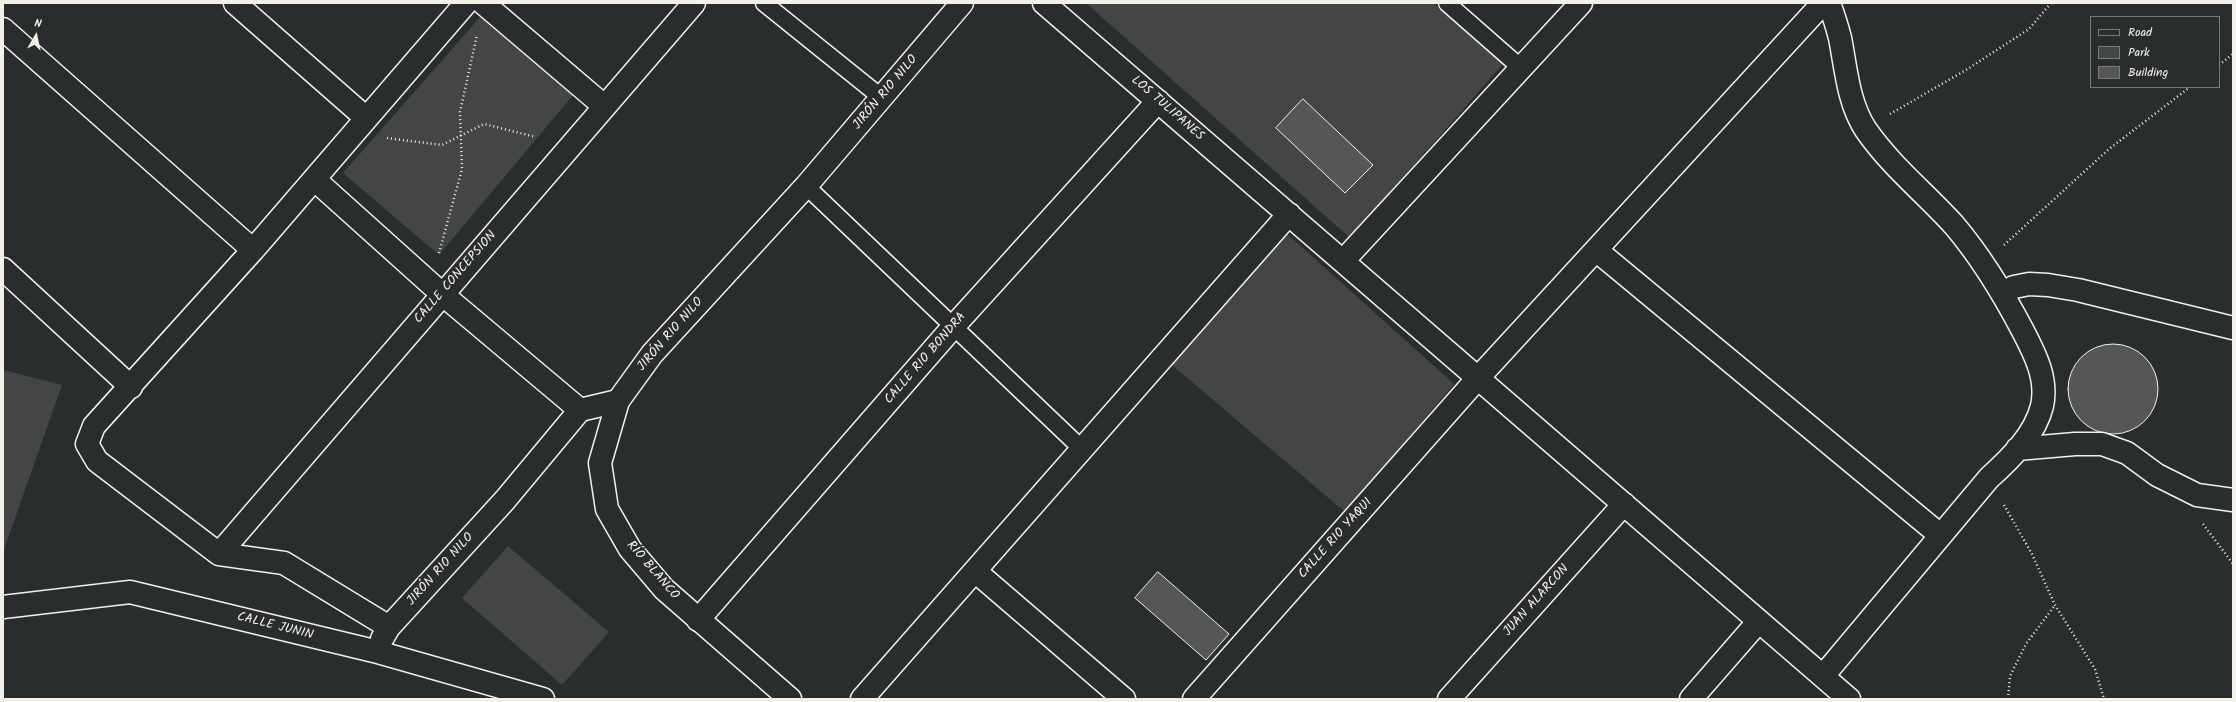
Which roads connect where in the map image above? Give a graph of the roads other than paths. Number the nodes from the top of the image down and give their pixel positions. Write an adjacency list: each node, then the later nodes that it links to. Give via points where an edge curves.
1 (235, 3): 17 (street)
2 (466, 3): 17 (street)
3 (483, 3): 16 (street)
4 (694, 3): 16 (street, CALLE CONCEPSION)
5 (764, 3): 14 (lane)
6 (962, 3): 14 (street, JIRÓN RIO NILO)
7 (1044, 3): 15 (street, LOS TULIPANES)
8 (1447, 3): 13 (lane)
9 (1581, 3): 13 (street)
10 (1823, 3): 22 (street, CALLE RIO YAQUI)
11 (1829, 3): 25 (street, via 1840,36 1851,97 1865,129 1888,158 1949,220 1984,263)
12 (3, 29): 21 (street)
13 (1521, 68): 23 (street)
14 (882, 98): 19 (street, JIRÓN RIO NILO)
15 (1158, 101): 20 (street, LOS TULIPANES); 27 (street, CALLE RIO BONDRA)
16 (604, 106): 26 (street, CALLE CONCEPSION)
17 (366, 118): 18 (street)
18 (314, 179): 21 (street); 26 (street)
19 (806, 186): 27 (lane); 31 (street, JIRÓN RIO NILO, via 652,354)
20 (1289, 214): 23 (street, LOS TULIPANES); 33 (street)
21 (253, 250): 30 (street)
22 (1596, 250): 29 (street, CALLE RIO YAQUI); 37 (street)
23 (1343, 261): 29 (street, LOS TULIPANES)
24 (3, 269): 30 (street)
25 (2003, 293): 28 (street, via 2014,287 2029,284 2048,285); 34 (street, via 2038,362 2044,388 2042,406 2033,428)
26 (442, 294): 32 (street); 38 (street, CALLE CONCEPSION)
27 (953, 327): 33 (lane); 41 (street, CALLE RIO BONDRA)
28 (2233, 328)
29 (1478, 378): 36 (street, LOS TULIPANES); 50 (street, CALLE RIO YAQUI)
30 (131, 387): 38 (street, via 94,426 87,444 97,461)
31 (618, 401): 32 (street); 41 (street, RÍO BLANCO, via 600,464 607,509 630,549 664,589)
32 (580, 410): 43 (street, JIRÓN RIO NILO, via 505,500)
33 (1082, 449): 39 (street)
34 (2017, 449): 35 (street, via 2102,444 2127,453 2157,475 2197,496); 37 (street)
35 (2233, 500)
36 (1624, 504): 42 (street, LOS TULIPANES); 51 (street, JUAN ALARCON)
37 (1940, 535): 45 (street)
38 (219, 554): 43 (street, via 284,563)
39 (975, 571): 48 (street); 49 (street)
40 (3, 607): 44 (street, CALLE JUNIN, via 130,592)
41 (698, 620): 47 (street, RÍO BLANCO)
42 (1759, 621): 45 (street, LOS TULIPANES); 52 (street)
43 (389, 627): 44 (street, JIRÓN RIO NILO)
44 (374, 651): 46 (street, CALLE JUNIN)
45 (1823, 676): 53 (street, LOS TULIPANES)
46 (543, 699)
47 (790, 699)
48 (862, 699)
49 (1124, 699)
50 (1194, 699)
51 (1449, 699)
52 (1691, 699)
53 (1850, 699)

